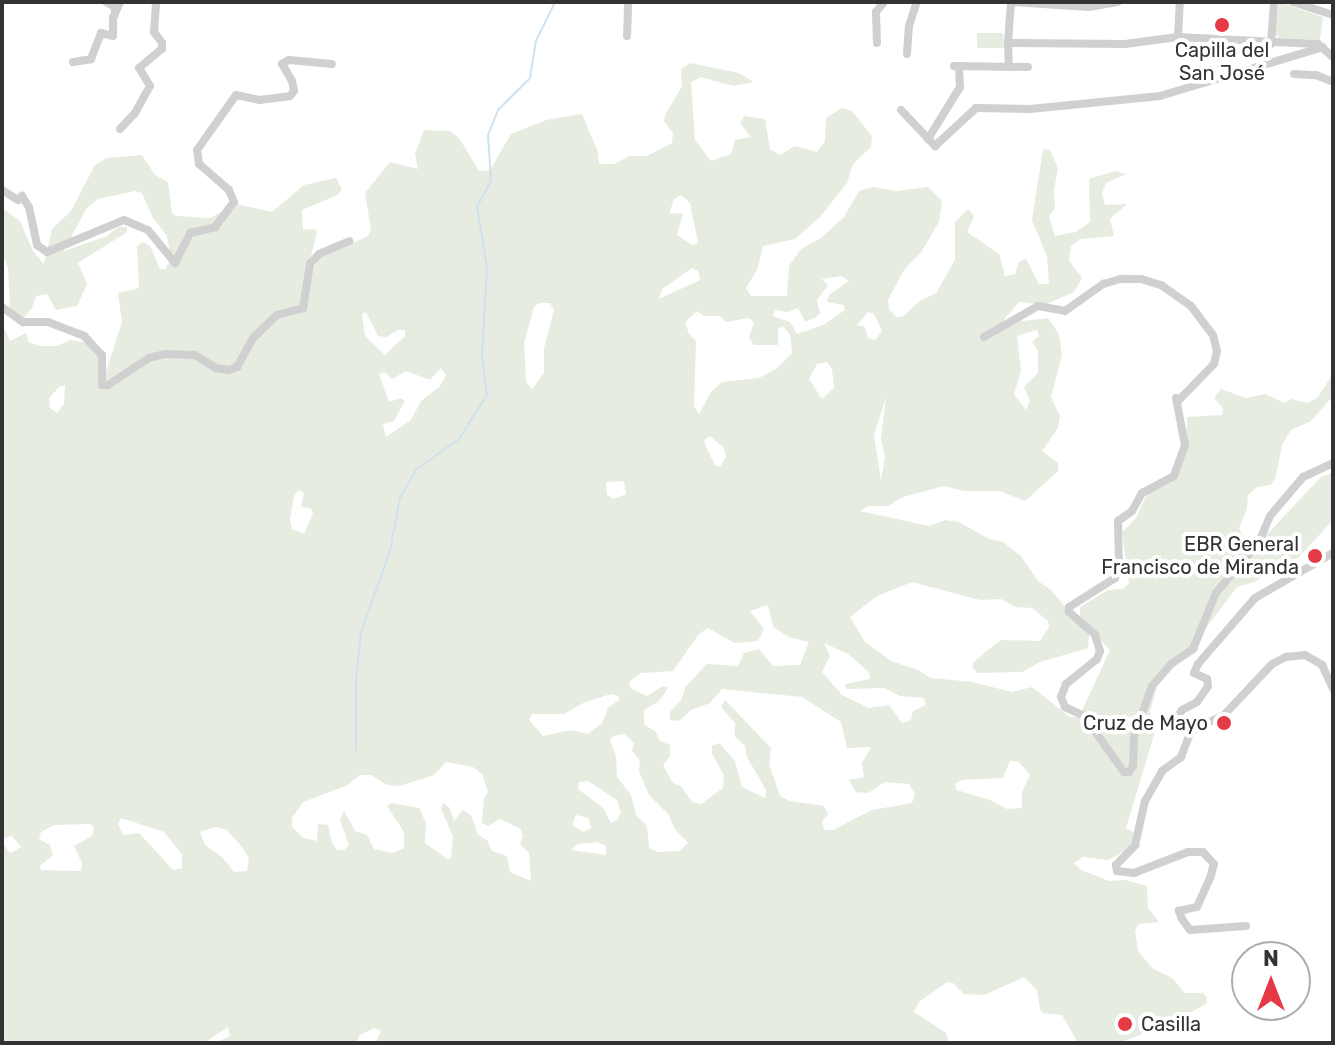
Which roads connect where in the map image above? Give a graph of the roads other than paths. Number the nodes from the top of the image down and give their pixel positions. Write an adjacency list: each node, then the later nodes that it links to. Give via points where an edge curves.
1 (106, 2): 12 (street)
2 (120, 2): 12 (street)
3 (156, 2): 29 (street, via 154,32 162,49 139,68 150,86)
4 (628, 2): 14 (street)
5 (884, 2): 16 (street, via 876,12)
6 (917, 2): 20 (street)
7 (1011, 2): 8 (street, via 1089,7); 17 (street)
8 (1118, 2)
9 (1180, 2): 15 (street)
10 (1274, 2): 18 (street)
11 (1293, 2): 13 (street)
12 (115, 13): 22 (street, via 113,36 101,33 91,59)
13 (1333, 15)
14 (627, 36)
15 (1178, 37): 17 (street, via 1125,44); 18 (street)
16 (877, 43)
17 (1008, 43): 24 (street)
18 (1271, 44): 19 (street)
19 (1323, 47): 21 (street); 30 (street, via 1160,96 1030,109 976,108 939,146)
20 (907, 54)
21 (1333, 57)
22 (73, 62)
23 (332, 64): 31 (street, via 282,64 292,81 290,96 259,100 236,95 197,150 199,164 229,190 234,202 215,227 190,233 175,263 148,230 124,220 47,252 37,245 22,196 18,200)
24 (1009, 66): 25 (street); 30 (street, via 956,67 960,87)
25 (1028, 67)
26 (1294, 74): 27 (street)
27 (1333, 82)
28 (901, 110): 30 (street)
29 (120, 129)
30 (928, 139)
31 (2, 190)
32 (349, 241): 33 (street, via 319,254 310,264 303,308 277,315 253,338 237,367 229,370 195,355 165,354 102,385 102,355 84,336 48,322 23,322)
33 (2, 307)
34 (984, 337): 35 (street, via 1038,306 1065,311 1103,284 1121,279 1161,285 1191,306 1213,335 1214,364 1177,399 1185,445 1174,476 1142,493 1132,511 1118,521 1115,578 1069,607 1095,635 1100,651 1066,684 1061,697 1065,707 1084,716 1124,772 1133,766 1134,736 1152,686 1193,649 1216,593 1259,542 1270,516 1303,477)
35 (1333, 463)
36 (1333, 553): 38 (street, via 1255,598 1198,664 1194,673 1207,679 1208,686 1174,722 1175,728)
37 (1333, 689): 38 (street, via 1317,661 1305,655 1286,657 1272,664 1224,715)
38 (1191, 731): 39 (street, via 1181,757 1162,771 1145,801 1135,845 1116,865 1117,871 1134,873 1188,852 1203,852 1214,864 1211,875 1197,907 1179,911 1182,919 1190,930)
39 (1246, 926)

